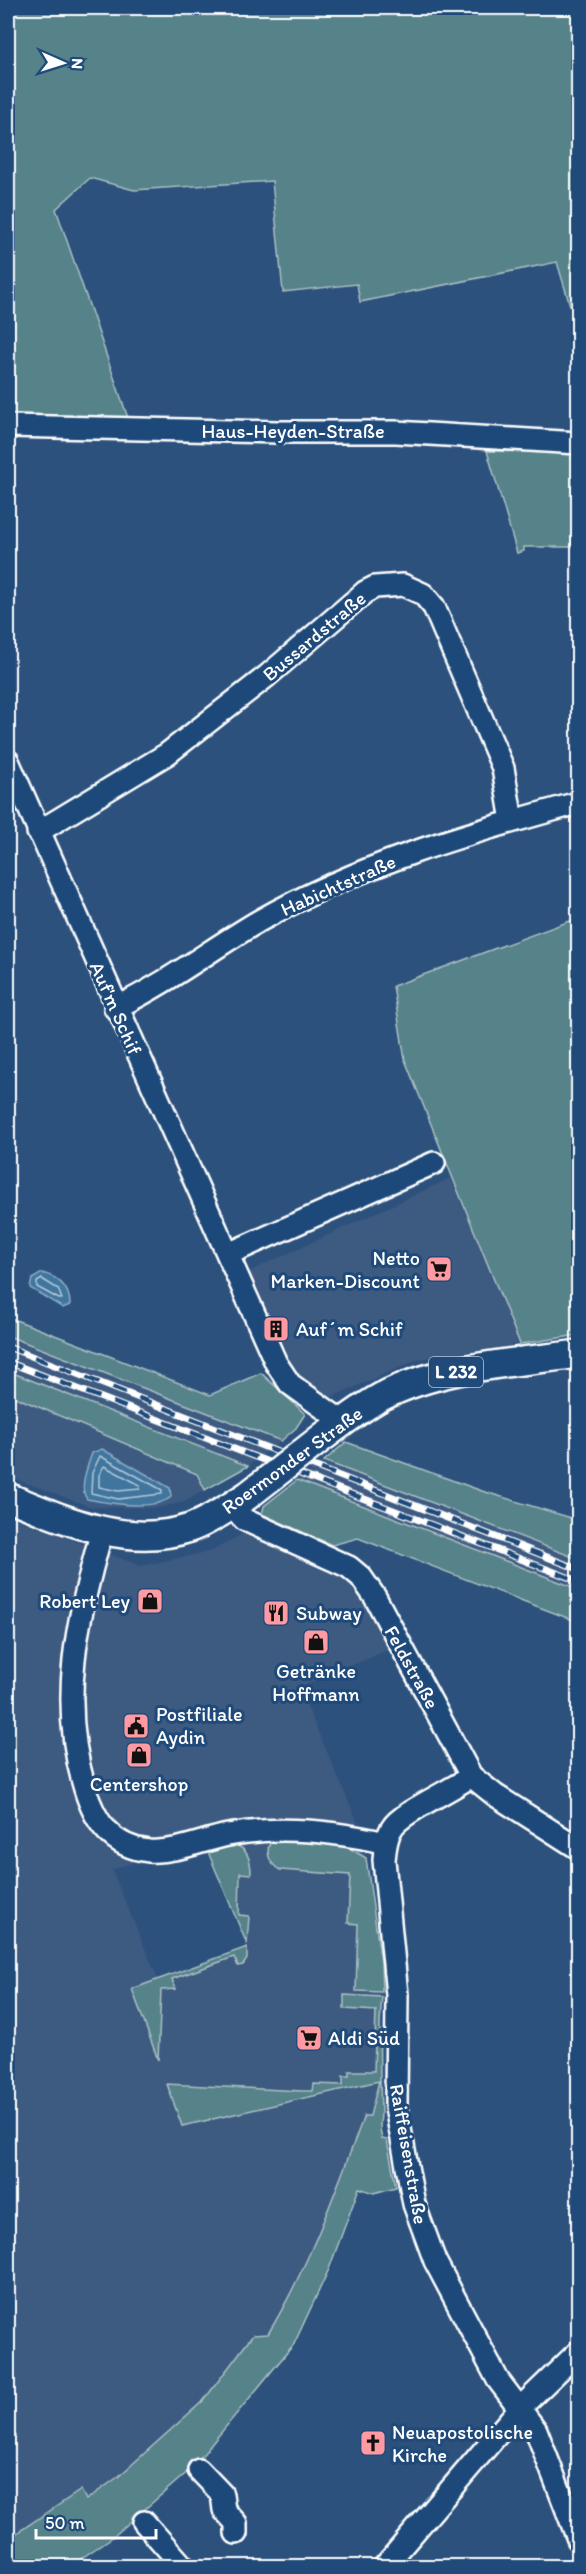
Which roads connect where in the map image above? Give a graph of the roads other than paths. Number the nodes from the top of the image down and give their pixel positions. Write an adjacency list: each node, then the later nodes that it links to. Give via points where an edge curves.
1 (8, 426): 2 (street, Haus-Heyden-Straße, via 396,432)
2 (579, 443)
3 (8, 761): 6 (street, Auf'm Schif)
4 (579, 803): 5 (street, Habichtstraße)
5 (512, 821): 6 (street, Bussardstraße, via 503,768 434,607 410,587 388,584 365,592 259,683 167,754); 7 (street, Habichtstraße, via 393,858 334,883 259,921)
6 (38, 832): 7 (street, Auf'm Schif)
7 (115, 1008): 9 (street, Auf'm Schif)
8 (434, 1163): 9 (street)
9 (228, 1254): 11 (street, Auf'm Schif, via 276,1363 290,1384)
10 (579, 1354): 11 (main road, Roermonder Straße / L 232, via 477,1367 416,1382 380,1398)
11 (333, 1429): 13 (main road, Roermonder Straße / L 232, bridge)
12 (8, 1497): 14 (main road, Roermonder Straße / L 232)
13 (239, 1501): 14 (main road, Roermonder Straße / L 232, via 190,1528 163,1534); 15 (street, Feldstraße, via 245,1520 349,1567 361,1577)
14 (102, 1532): 16 (street, via 76,1637 71,1718 79,1768 99,1823 115,1840 152,1851 229,1835 293,1829)
15 (471, 1776): 16 (street, via 403,1817 392,1826); 17 (street, Feldstraße)
16 (386, 1843): 19 (street, Raiffeisenstraße, via 384,1860 397,1995 394,2083 414,2204 435,2261 498,2380)
17 (579, 1848)
18 (579, 2352): 19 (street)
19 (520, 2408): 23 (street, Raiffeisenstraße, via 536,2430); 25 (street)
20 (199, 2470): 22 (street, via 222,2494 224,2510 236,2523)
21 (144, 2522): 24 (street)
22 (236, 2533)
23 (579, 2539)
24 (183, 2566)
25 (385, 2566)

